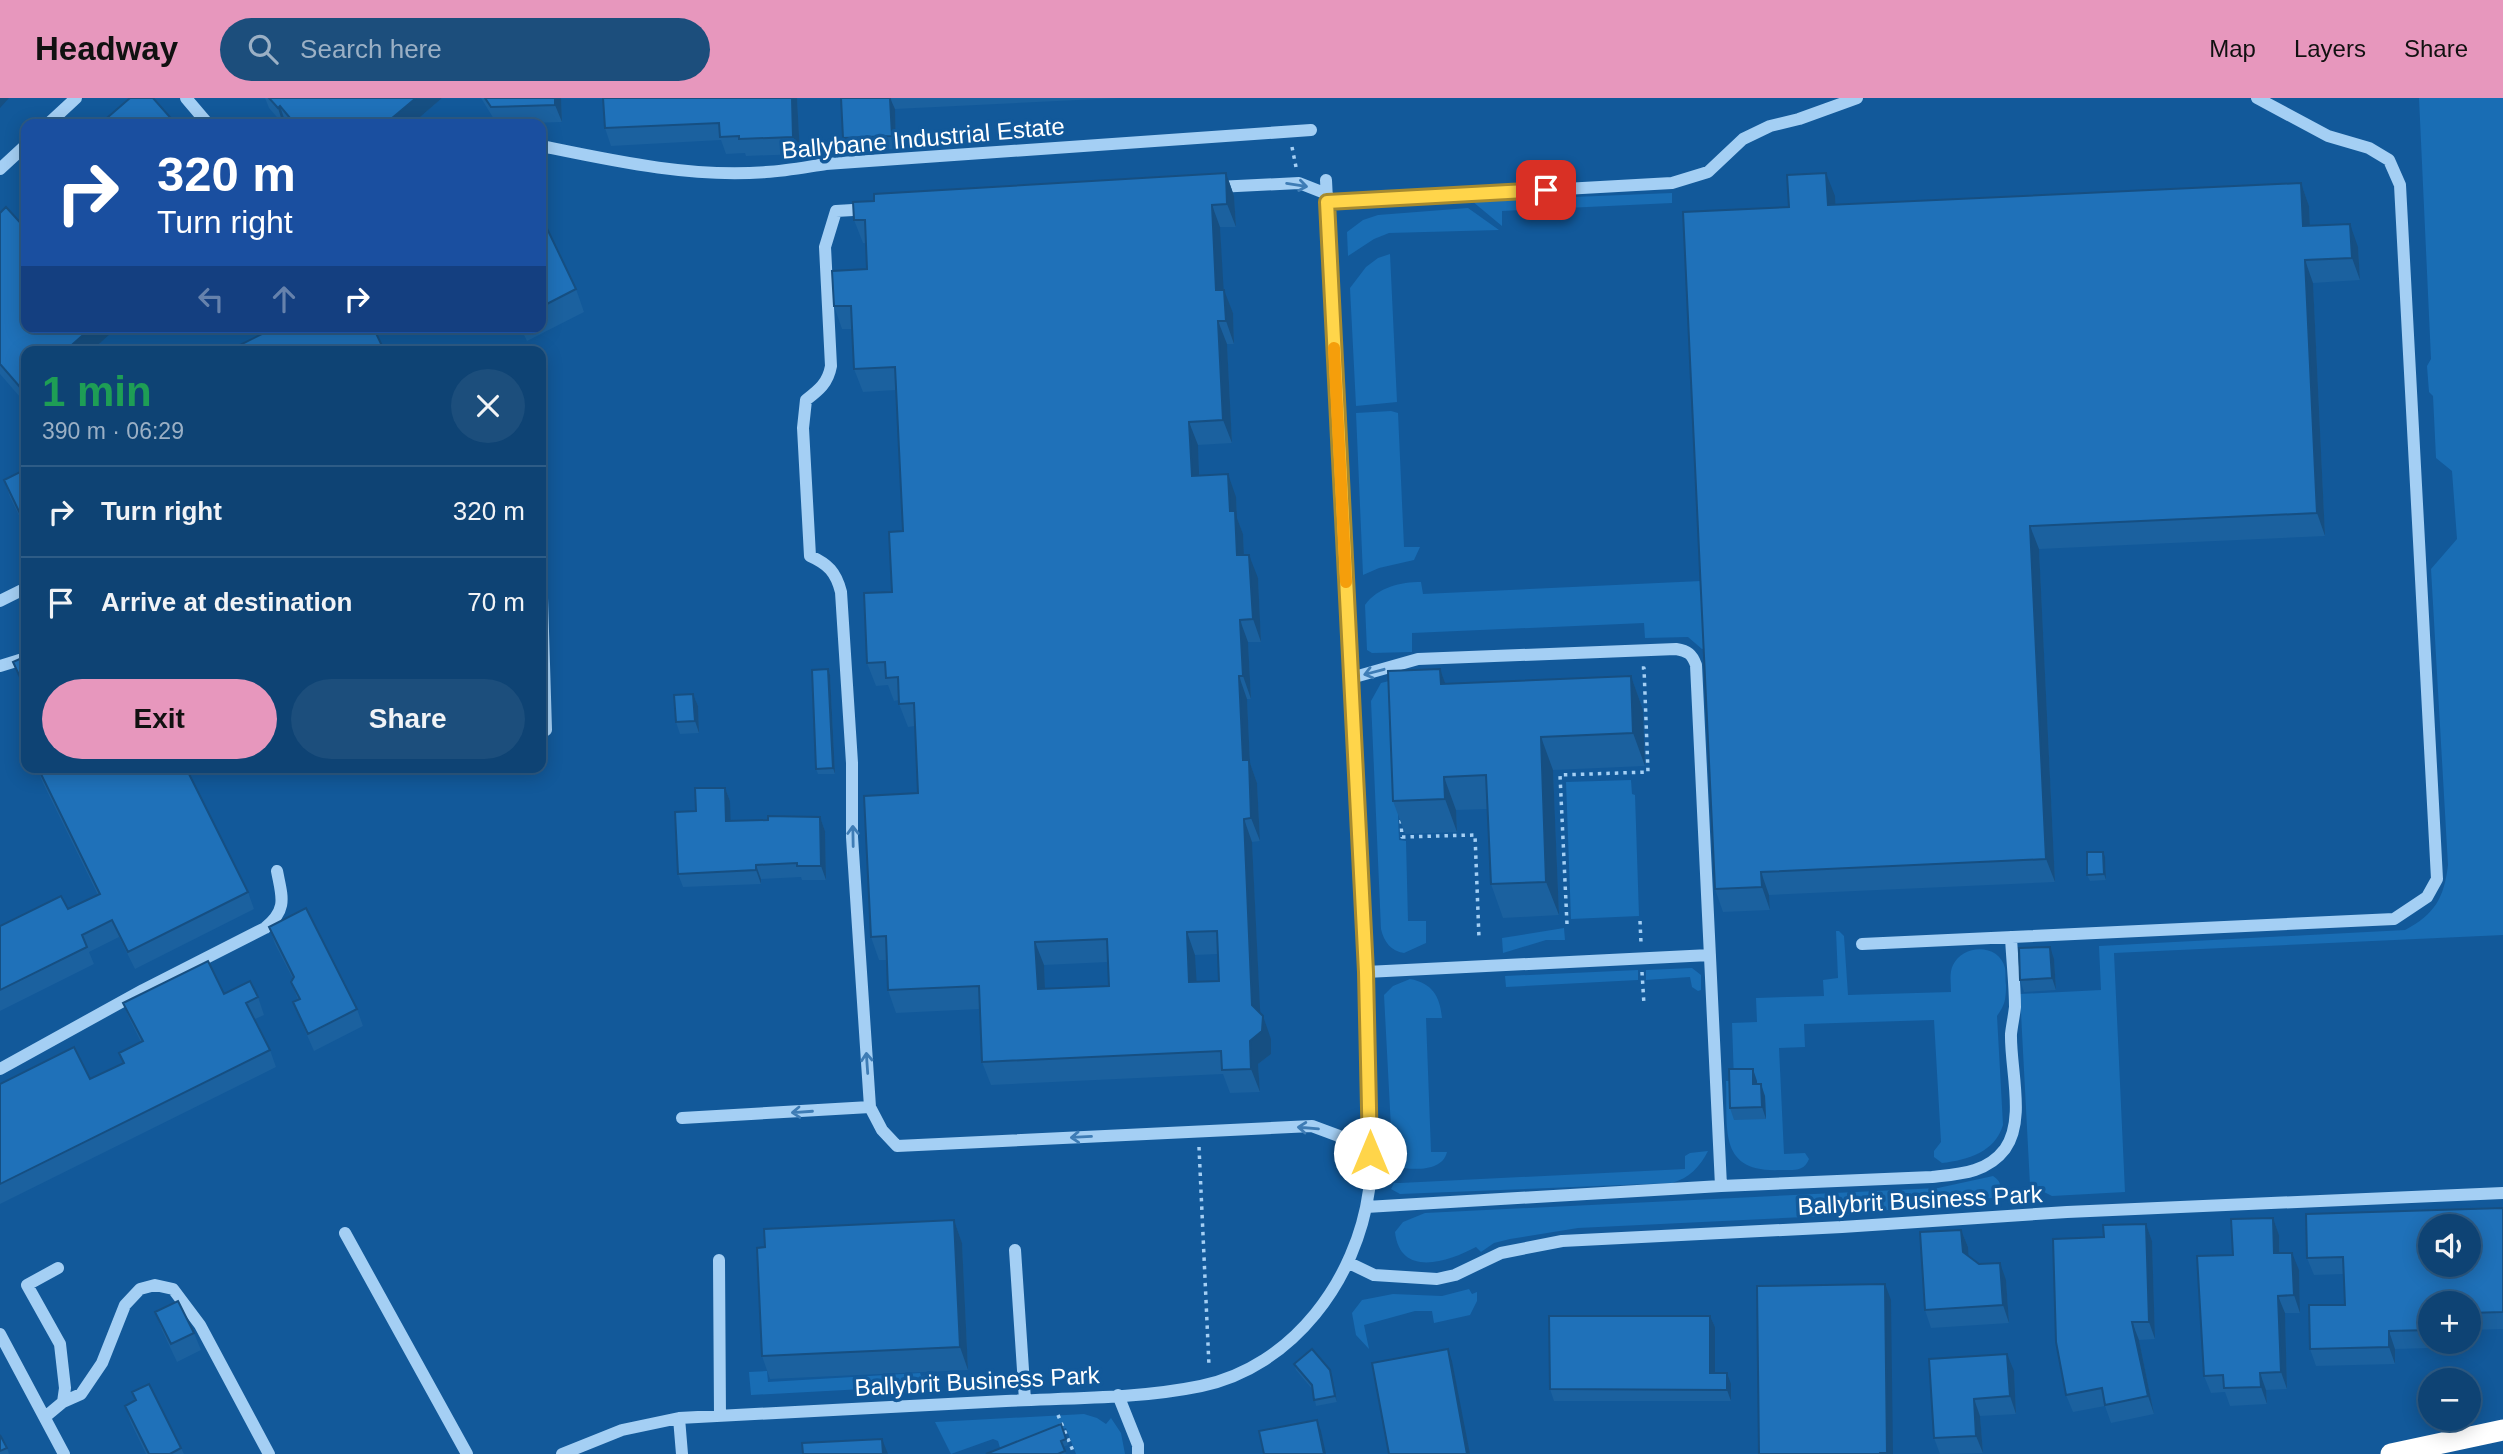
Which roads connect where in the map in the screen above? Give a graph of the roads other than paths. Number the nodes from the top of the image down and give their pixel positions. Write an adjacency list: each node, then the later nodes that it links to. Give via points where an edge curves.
1 (76, 98): 5 (street)
2 (186, 98): 6 (street)
3 (1857, 98): 13 (street, via 1770,127 1744,139 1708,172 1672,183)
4 (2257, 98): 21 (street, via 2328,136 2369,148 2389,160 2400,185 2437,879 2427,897 2394,919)
5 (53, 119)
6 (204, 119)
7 (1311, 130): 8 (street, Ballybane Industrial Estate, via 825,164 765,173 632,165)
8 (546, 147)
9 (21, 150): 10 (street)
10 (0, 169)
11 (1326, 180): 13 (street, Ballybrit Business Park)
12 (1206, 188): 13 (street, one-way to 13, via 1299,183)
13 (1327, 198): 19 (street, Ballybrit Business Park)
14 (877, 209): 26 (street, one-way to 14, via 841,592 832,569 810,556 803,428 806,400 823,387 831,366 825,247 836,211)
15 (21, 590): 16 (street)
16 (0, 601)
17 (21, 660): 18 (street)
18 (0, 666)
19 (1351, 678): 23 (street, one-way to 19, via 1696,665 1686,650 1418,659); 24 (street, Ballybrit Business Park)
20 (277, 871): 25 (street, via 283,902 278,917 265,928)
21 (2011, 937): 22 (street); 28 (street, via 2015,1118 2011,1138 1999,1156 1965,1174)
22 (1862, 944)
23 (1710, 956): 24 (street); 28 (street)
24 (1366, 972): 29 (street, Ballybrit Business Park)
25 (0, 1069)
26 (870, 1107): 27 (street, one-way to 27); 29 (street, one-way to 26, via 1339,1136 1312,1126 897,1146)
27 (682, 1118)
28 (1721, 1186): 31 (street)
29 (1370, 1188): 31 (street, Ballybrit Business Park)
30 (2503, 1193): 35 (street, Ballybrit Business Park, via 1562,1241 1501,1253 1437,1279 1374,1275)
31 (1367, 1207): 35 (street, Ballybrit Business Park)
32 (345, 1233): 47 (street)
33 (1015, 1250): 39 (street)
34 (719, 1260): 41 (street)
35 (1349, 1262): 38 (street, Ballybrit Business Park, via 1323,1305 1281,1348 1258,1364 1210,1384)
36 (58, 1268): 40 (street, via 27,1285 60,1344)
37 (0, 1334): 42 (street)
38 (1118, 1395): 39 (street, Ballybrit Business Park); 50 (street)
39 (1026, 1400): 41 (street, Ballybrit Business Park)
40 (63, 1402): 42 (street); 46 (street, via 81,1394 102,1363 125,1305 140,1289 155,1285 173,1289 200,1325)
41 (720, 1416): 43 (street, Ballybrit Business Park)
42 (45, 1418): 45 (street)
43 (679, 1418): 48 (street, Ballybrit Business Park, via 622,1430); 49 (street)
44 (2503, 1430): 51 (highway)
45 (64, 1454)
46 (269, 1454)
47 (467, 1454)
48 (562, 1454)
49 (682, 1454)
50 (1138, 1454)
51 (2390, 1454)

